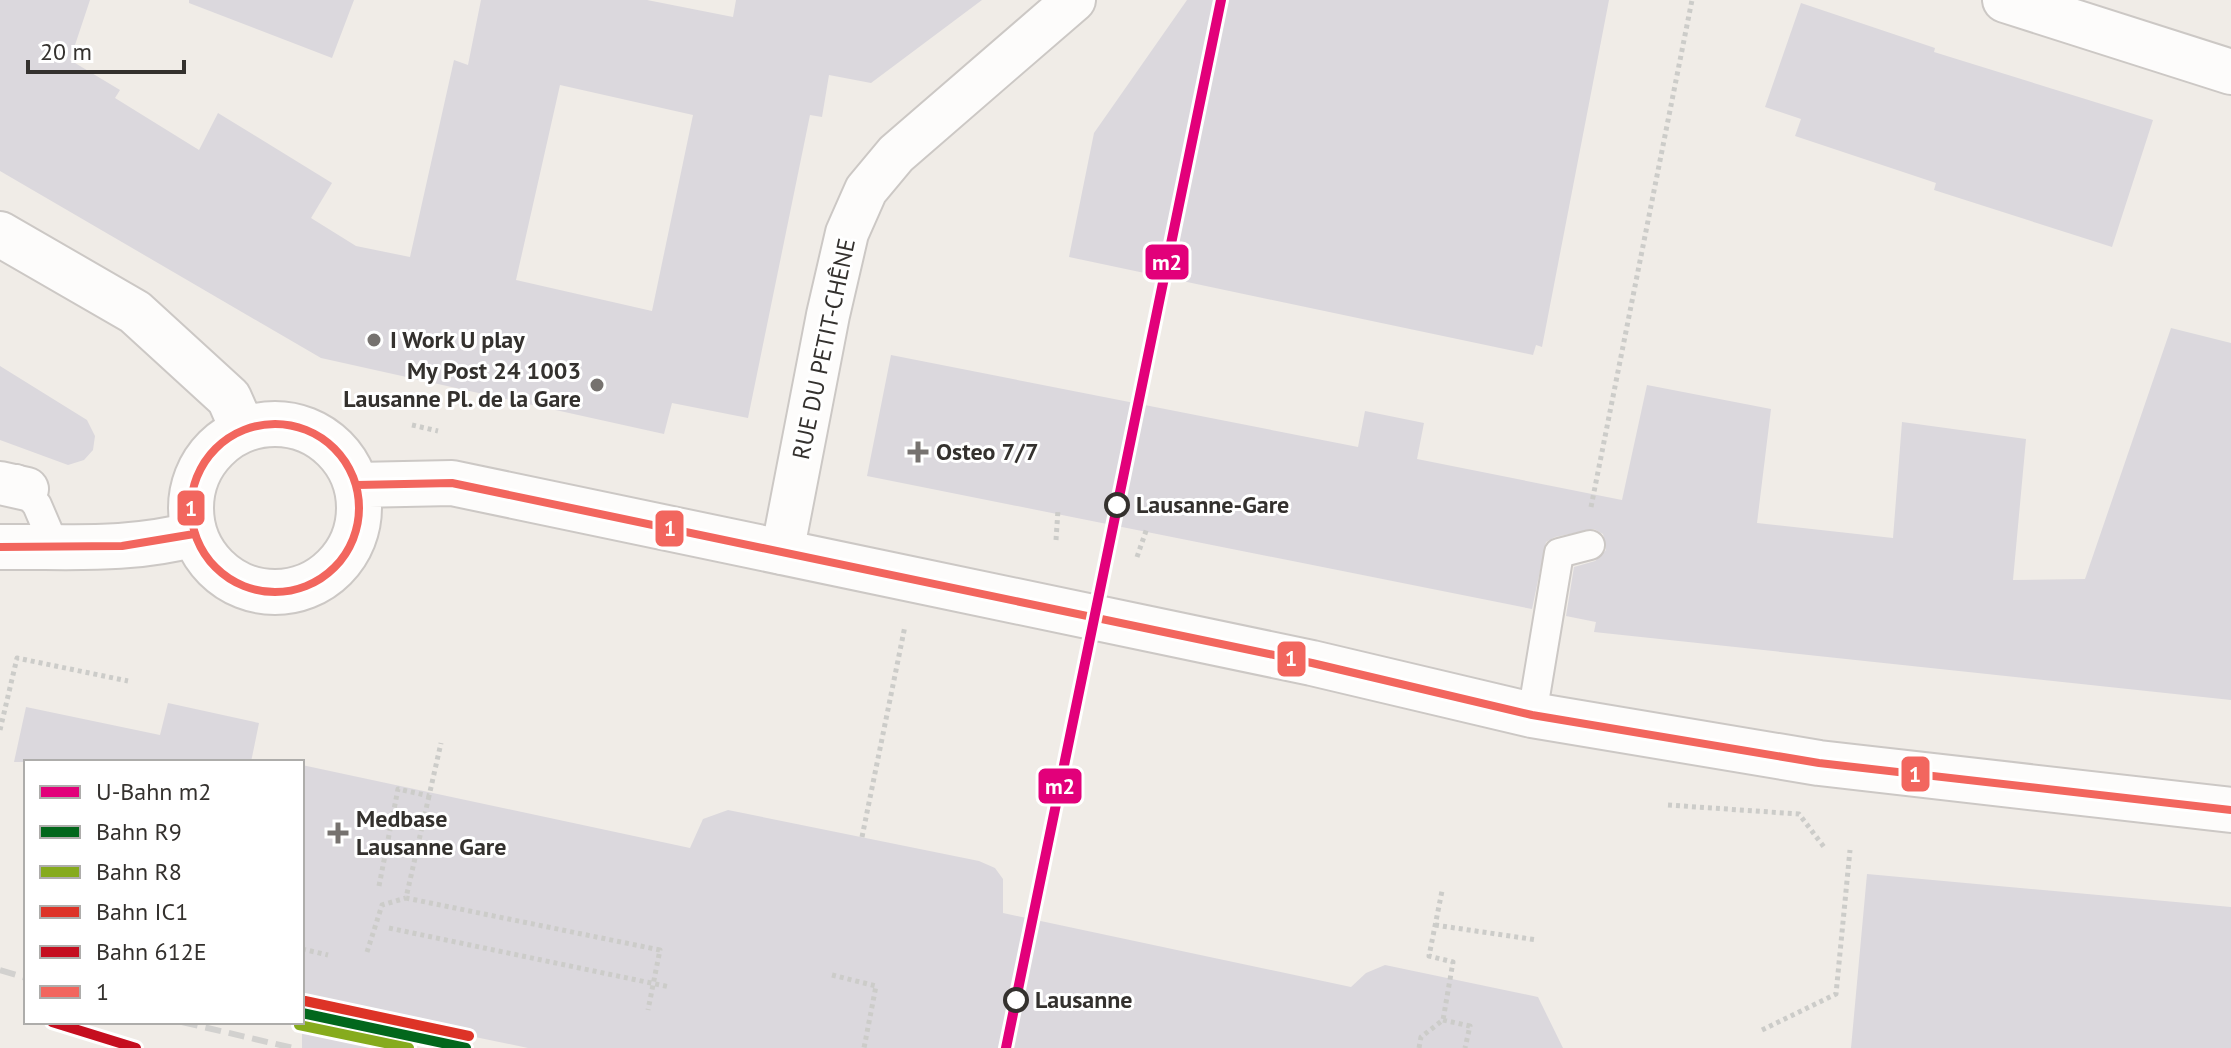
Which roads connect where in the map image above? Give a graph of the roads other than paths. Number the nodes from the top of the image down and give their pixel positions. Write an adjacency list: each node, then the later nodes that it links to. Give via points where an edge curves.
1 (1074, 0): 12 (street, RUE DU PETIT-CHÊNE, via 896,154 866,190 847,233 828,315)
2 (2005, 0): 3 (main road)
3 (2231, 72)
4 (0, 234): 5 (main road, via 135,312 229,398)
5 (243, 430): 7 (main road, via 270,424 299,426 324,439 344,459); 8 (main road, via 204,462 190,510)
6 (9, 479): 11 (lane)
7 (357, 485): 8 (main road, via 358,528 350,548 320,580 300,588 279,592 237,583 204,554); 12 (main road, via 452,483)
8 (194, 534): 11 (main road, via 111,549)
9 (1590, 545): 13 (lane, via 1559,553)
10 (0, 547): 11 (main road)
11 (55, 547)
12 (782, 553): 13 (main road, via 1312,663)
13 (1532, 715): 14 (main road, via 1819,763)
14 (2231, 810)

